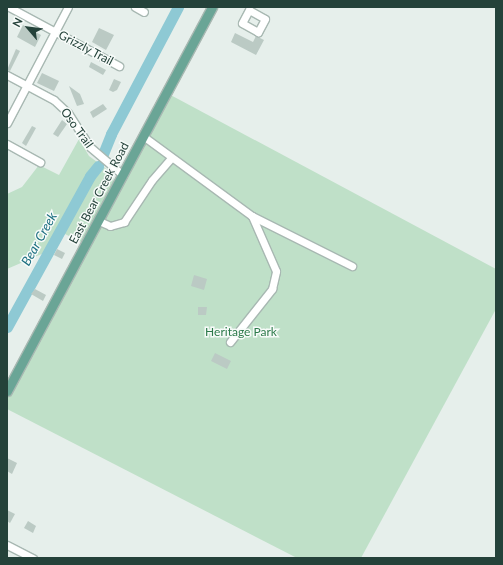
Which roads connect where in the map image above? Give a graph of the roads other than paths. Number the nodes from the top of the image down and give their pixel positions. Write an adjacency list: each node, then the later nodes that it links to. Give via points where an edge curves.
1 (9, 7): 6 (street, Grizzly Trail)
2 (68, 7): 6 (street)
3 (135, 7): 5 (street)
4 (212, 7): 11 (main road, East Bear Creek Road)
5 (144, 12)
6 (56, 31): 7 (street, Grizzly Trail); 9 (street)
7 (120, 66)
8 (7, 74): 9 (street, Oso Trail)
9 (27, 85): 10 (street); 15 (street, Oso Trail, via 54,100 68,113 90,148)
10 (7, 123)
11 (143, 136): 13 (street); 15 (main road, East Bear Creek Road)
12 (7, 144): 14 (street)
13 (172, 158): 16 (street); 17 (street, via 152,180 124,222 110,226)
14 (40, 162)
15 (123, 175): 17 (main road, East Bear Creek Road)
16 (252, 216): 18 (street); 19 (street, via 276,271 272,289)
17 (98, 221): 20 (main road, East Bear Creek Road)
18 (352, 266)
19 (230, 342)
20 (7, 391)
21 (7, 545): 22 (street)
22 (33, 558)

